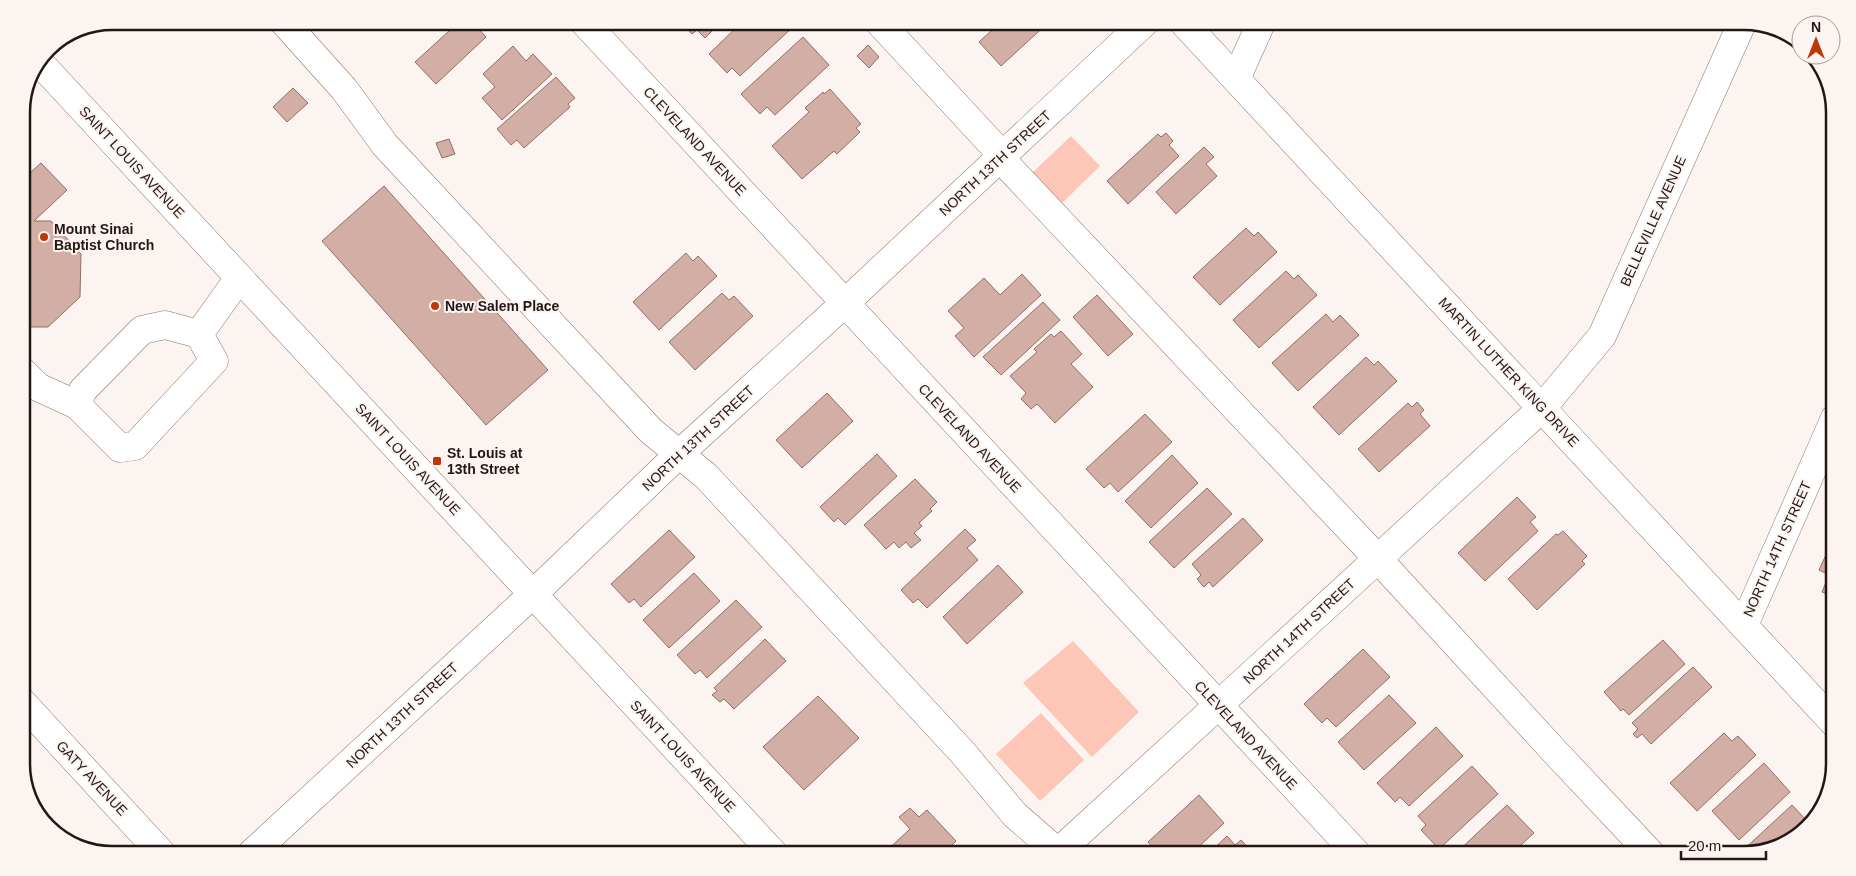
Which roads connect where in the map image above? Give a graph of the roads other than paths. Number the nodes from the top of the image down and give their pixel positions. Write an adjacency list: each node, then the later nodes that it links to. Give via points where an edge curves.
1 (291, 30): 18 (street, via 344,89 385,145 652,431)
2 (591, 30): 12 (street, CLEVELAND AVENUE)
3 (886, 30): 10 (street)
4 (1136, 30): 10 (street, NORTH 13TH STREET)
5 (1190, 30): 9 (street, MARTIN LUTHER KING DRIVE)
6 (1258, 30): 9 (street)
7 (1739, 30): 16 (street, BELLEVILLE AVENUE, via 1602,336)
8 (44, 67): 11 (street, SAINT LOUIS AVENUE)
9 (1236, 79): 16 (street, MARTIN LUTHER KING DRIVE)
10 (1001, 157): 12 (street, NORTH 13TH STREET); 19 (street)
11 (239, 278): 13 (street); 20 (street, SAINT LOUIS AVENUE)
12 (845, 303): 18 (street, NORTH 13TH STREET); 22 (street, CLEVELAND AVENUE)
13 (199, 334): 15 (street, via 165,325 142,330 83,390); 15 (street, via 214,361 135,446 120,448)
14 (30, 378): 15 (street, via 38,387)
15 (77, 405)
16 (1542, 408): 19 (street, NORTH 14TH STREET); 21 (street, MARTIN LUTHER KING DRIVE)
17 (1826, 438): 21 (street, NORTH 14TH STREET)
18 (679, 454): 20 (street, NORTH 13TH STREET); 28 (street, via 706,476 963,754 1015,815)
19 (1378, 559): 22 (street, NORTH 14TH STREET); 31 (street)
20 (532, 594): 26 (street, NORTH 13TH STREET); 27 (street, SAINT LOUIS AVENUE)
21 (1744, 625): 24 (street, MARTIN LUTHER KING DRIVE)
22 (1219, 705): 29 (street, NORTH 14TH STREET); 30 (street, CLEVELAND AVENUE)
23 (30, 710): 25 (street, GATY AVENUE)
24 (1826, 714)
25 (155, 846)
26 (260, 846)
27 (767, 846)
28 (1049, 846)
29 (1067, 846)
30 (1350, 846)
31 (1643, 846)

